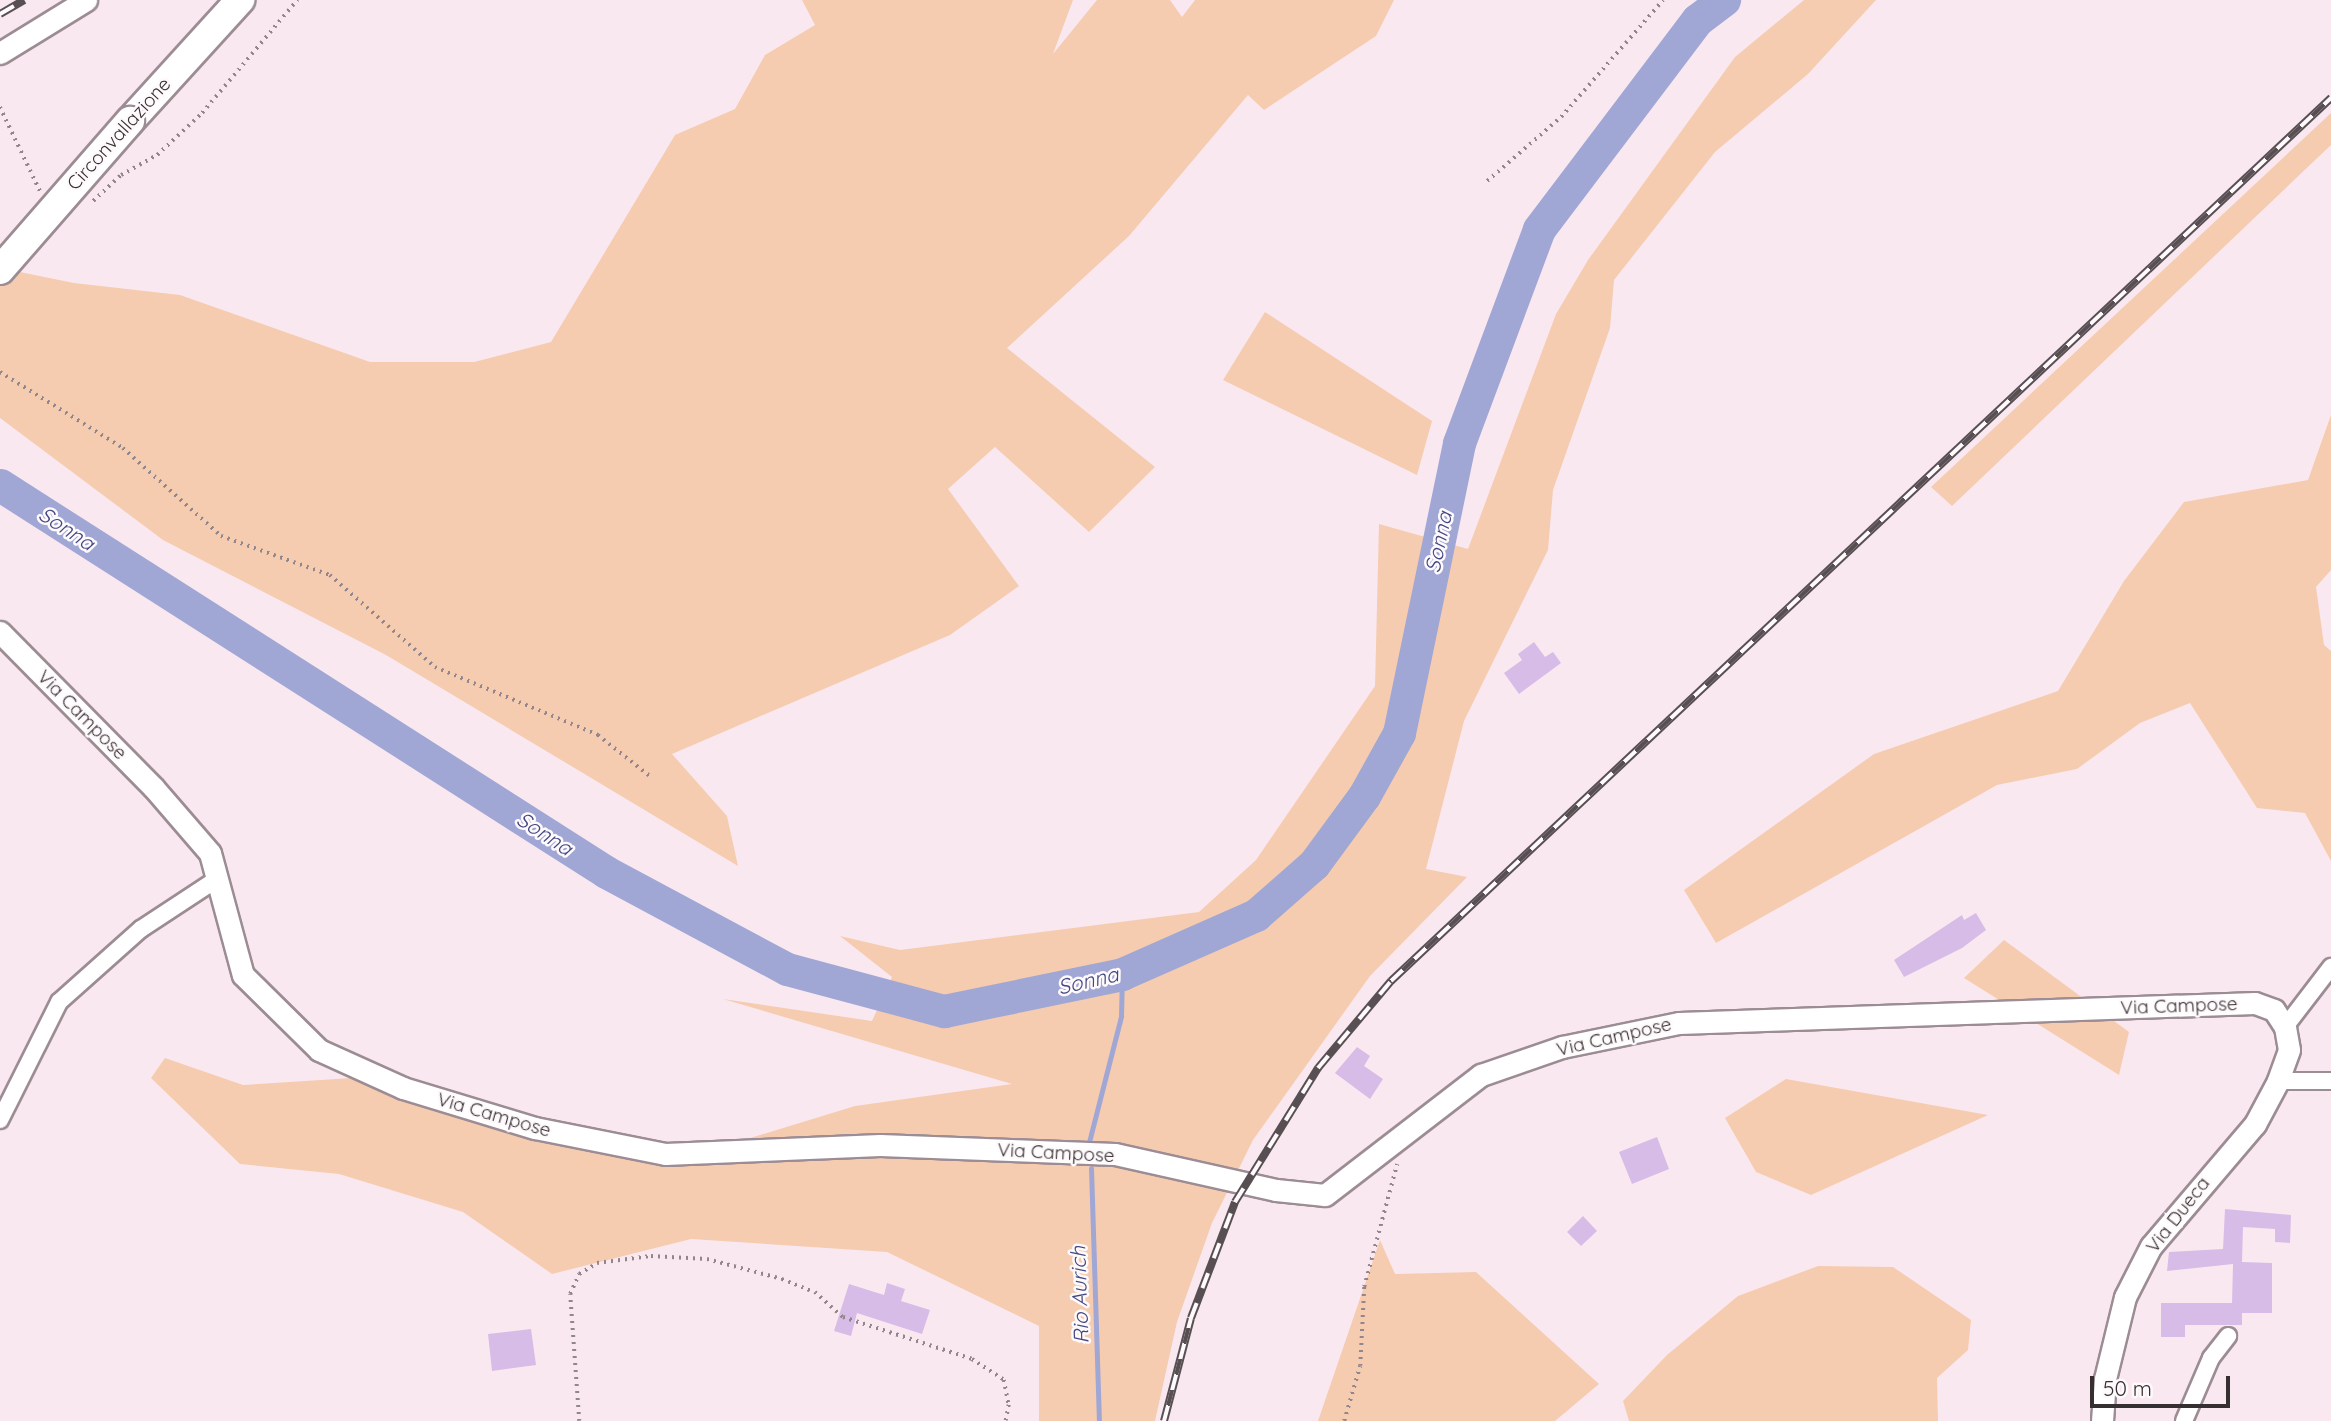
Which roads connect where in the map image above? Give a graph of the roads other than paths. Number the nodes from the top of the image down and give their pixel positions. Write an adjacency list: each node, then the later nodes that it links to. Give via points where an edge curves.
1 (86, 0): 3 (street)
2 (240, 0): 4 (highway, Circonvallazione, bridge)
3 (0, 53)
4 (0, 270)
5 (0, 632): 6 (street, Via Campose, via 153,787 211,853)
6 (217, 879): 8 (street, Via Campose, via 243,975 319,1050 403,1088 535,1129 665,1154 880,1145 1115,1154 1276,1190 1325,1195 1481,1075 1562,1047 1679,1023 2255,1003 2274,1010); 11 (street, via 141,929 59,1002)
7 (2331, 967): 8 (street)
8 (2286, 1027): 9 (street, Via Dueca, via 2289,1050)
9 (2278, 1081): 10 (street); 13 (street, Via Dueca, via 2255,1124 2151,1245 2125,1297 2105,1379)
10 (2331, 1081)
11 (0, 1120)
12 (2228, 1336): 14 (street, via 2211,1358)
13 (2102, 1421)
14 (2184, 1421)

